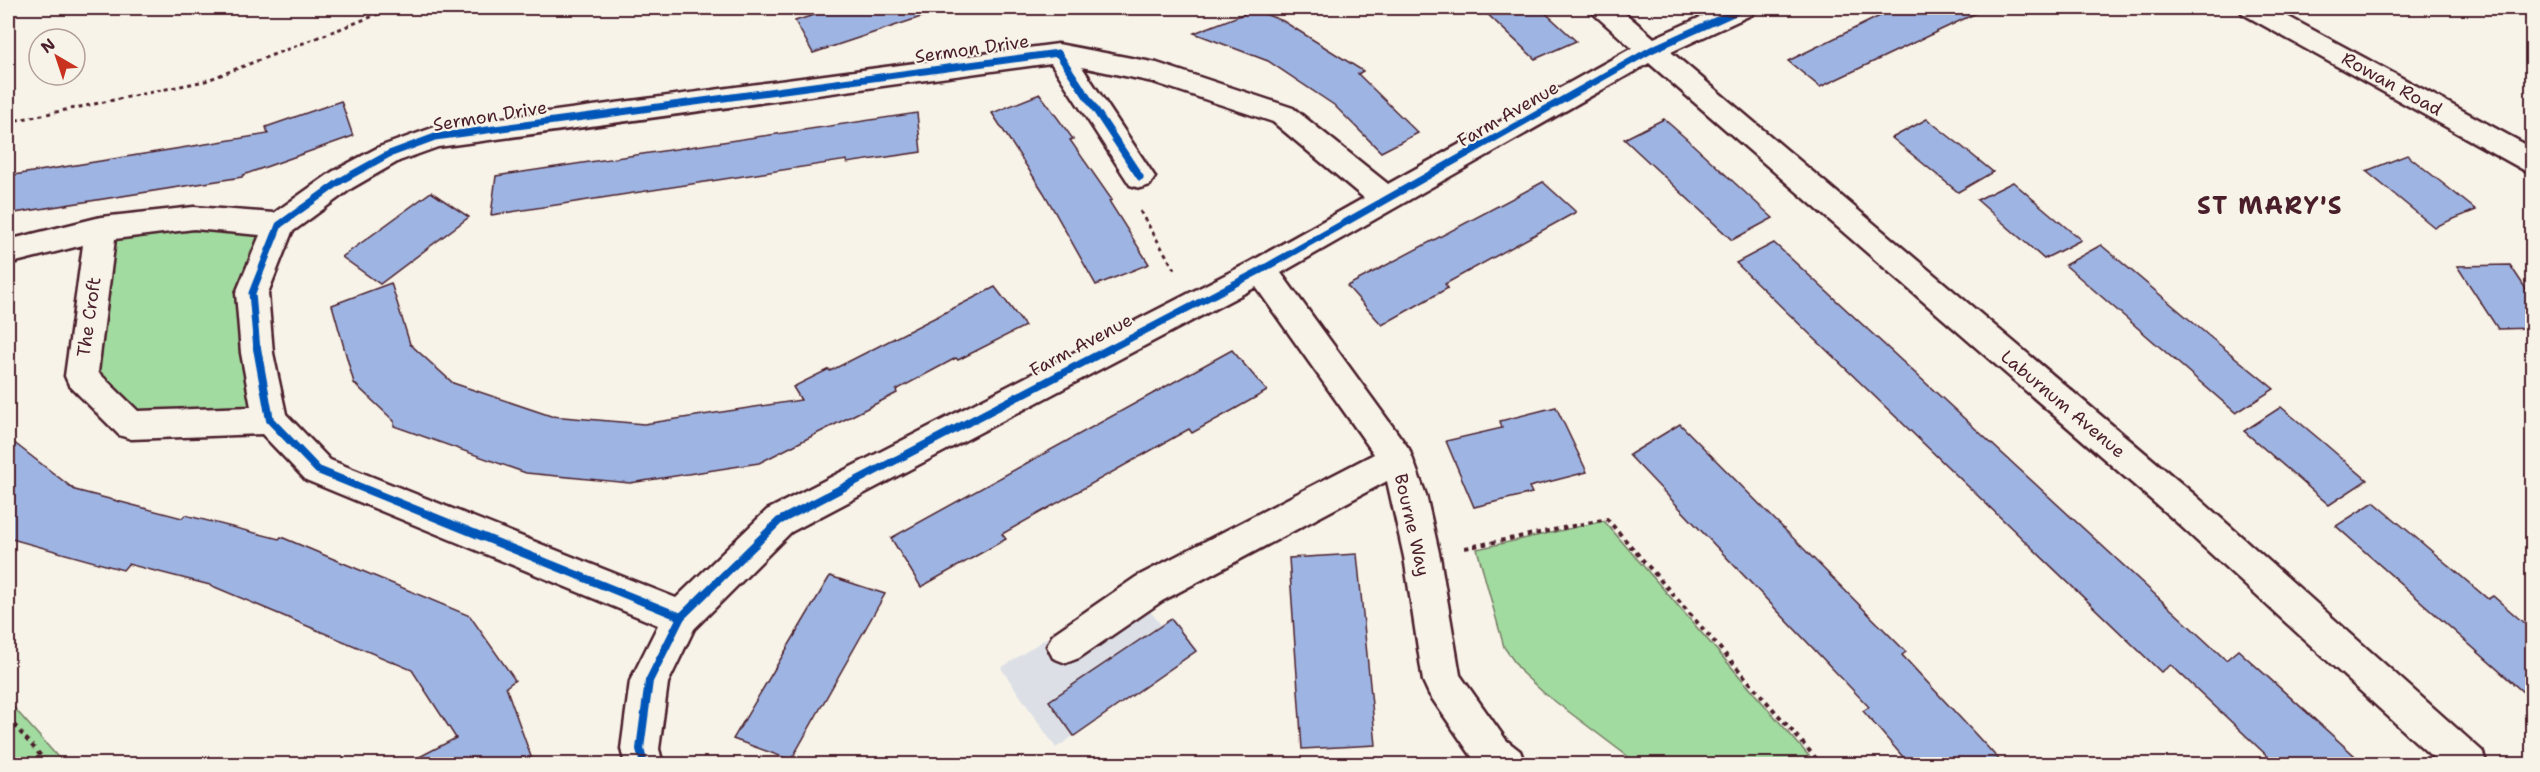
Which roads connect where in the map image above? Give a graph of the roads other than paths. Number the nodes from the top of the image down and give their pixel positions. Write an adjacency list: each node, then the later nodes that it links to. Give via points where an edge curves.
1 (1603, 8): 5 (street, Laburnum Avenue)
2 (1744, 8): 5 (street, Farm Avenue)
3 (2252, 8): 4 (street, Rowan Road)
4 (2281, 14): 7 (street, Rowan Road)
5 (1651, 50): 9 (street, Farm Avenue); 20 (street, Laburnum Avenue, via 2184,507)
6 (1058, 52): 8 (street); 9 (street, Sermon Drive, via 1157,73 1283,115); 10 (street, Sermon Drive, via 435,138 389,154 342,180)
7 (2532, 161)
8 (1140, 177)
9 (1387, 200): 13 (street, Farm Avenue)
10 (279, 225): 11 (street, via 194,218); 14 (street, via 252,293 257,353)
11 (101, 229): 12 (street); 14 (street, The Croft, via 81,376 131,425)
12 (8, 252)
13 (1261, 270): 15 (street, Bourne Way); 16 (street, Farm Avenue, via 779,521)
14 (270, 420): 16 (street, via 318,470)
15 (1397, 459): 17 (street, via 1149,589); 19 (street, Bourne Way, via 1422,558 1442,681 1492,753)
16 (681, 617): 18 (street, Farm Avenue, via 649,681 640,749)
17 (1066, 646)
18 (644, 765)
19 (1506, 765)
20 (2468, 765)

